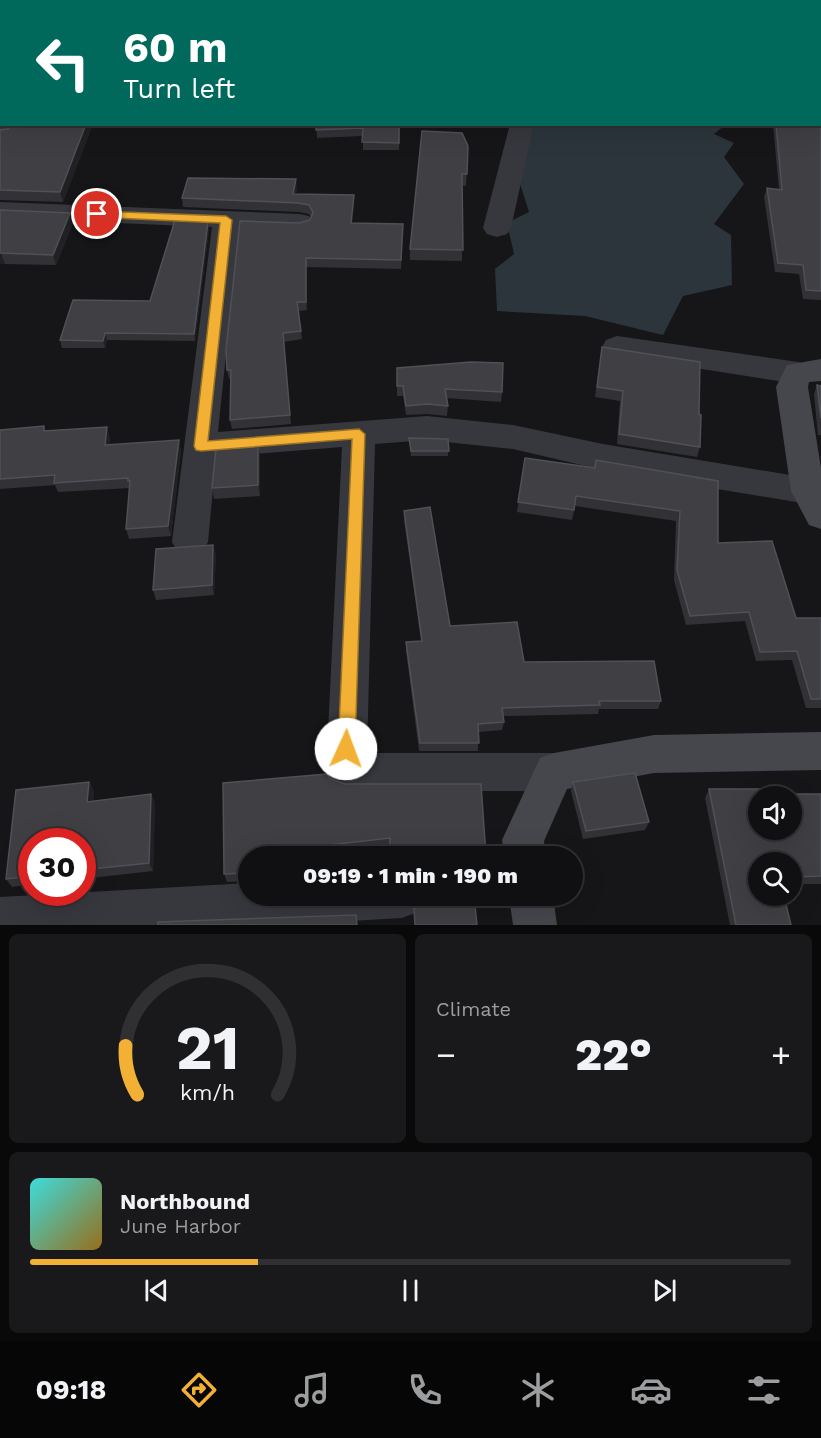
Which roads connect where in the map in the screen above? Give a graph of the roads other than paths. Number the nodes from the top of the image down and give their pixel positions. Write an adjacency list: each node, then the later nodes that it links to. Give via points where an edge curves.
1 (522, 126): 5 (street)
2 (0, 210): 3 (street)
3 (226, 220): 4 (street); 9 (street)
4 (299, 222)
5 (497, 228)
6 (617, 347): 7 (street)
7 (809, 371): 10 (street, via 792,387)
8 (359, 434): 9 (street); 10 (street, via 427,428 513,437); 13 (street, via 346,772)
9 (201, 446): 11 (street)
10 (814, 503)
11 (190, 542)
12 (821, 751): 13 (street, via 654,754)
13 (554, 772): 14 (street)
14 (524, 846)
15 (238, 905): 17 (street)
16 (532, 906): 18 (street)
17 (0, 919)
18 (535, 925)

